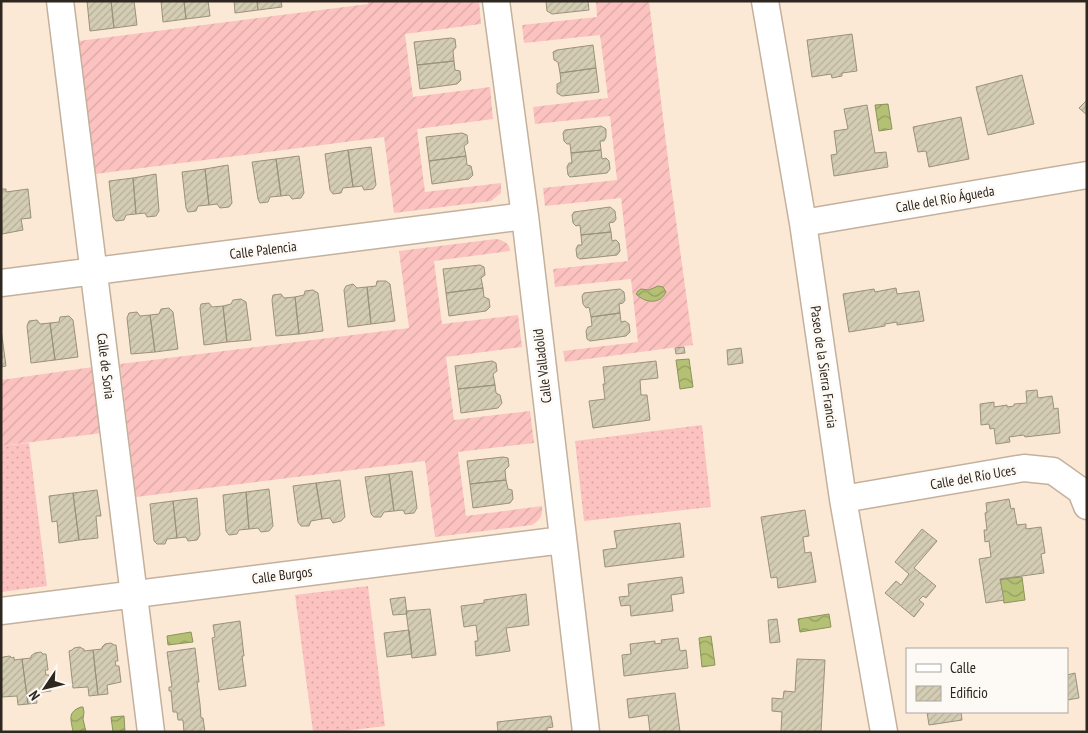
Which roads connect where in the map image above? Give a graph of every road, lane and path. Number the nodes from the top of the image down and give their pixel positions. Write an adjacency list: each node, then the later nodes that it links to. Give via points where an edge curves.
1 (60, 1): 7 (street, Calle de Soria)
2 (496, 1): 5 (street, Calle Valladolid)
3 (765, 1): 6 (street, Paseo de la Sierra Francia)
4 (1087, 175): 6 (street, Calle del Río Águeda)
5 (525, 216): 7 (street, Calle Palencia); 11 (street, Calle Valladolid)
6 (803, 222): 9 (street, Paseo de la Sierra Francia)
7 (94, 272): 8 (street, Calle Palencia); 12 (street, Calle de Soria)
8 (1, 284)
9 (843, 499): 10 (street, Calle del Río Uces, via 1024,468 1053,471 1081,492); 16 (street, Paseo de la Sierra Francia)
10 (1087, 506)
11 (562, 540): 12 (street, Calle Burgos); 15 (street, Calle Valladolid)
12 (134, 594): 13 (street, Calle Burgos); 14 (street, Calle de Soria)
13 (1, 611)
14 (151, 732)
15 (586, 732)
16 (884, 732)

